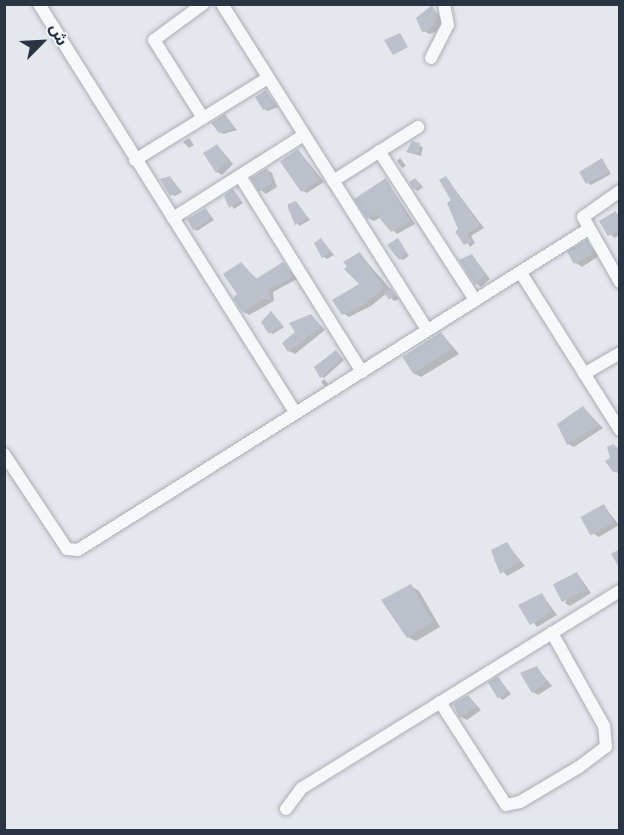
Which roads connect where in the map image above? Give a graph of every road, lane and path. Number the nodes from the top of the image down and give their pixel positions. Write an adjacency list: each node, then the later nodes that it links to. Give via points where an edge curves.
1 (39, 4): 11 (street)
2 (203, 4): 7 (street, via 154,40)
3 (222, 4): 6 (street)
4 (444, 4): 5 (street, via 448,25)
5 (431, 58)
6 (268, 78): 7 (street); 9 (street)
7 (203, 118): 11 (street)
8 (418, 127): 10 (street)
9 (304, 135): 12 (street); 13 (street)
10 (379, 151): 13 (street); 19 (street)
11 (135, 160): 15 (street)
12 (240, 176): 15 (street); 22 (street)
13 (333, 181): 20 (street)
14 (620, 191): 16 (street, via 585,213)
15 (173, 218): 24 (street)
16 (587, 230): 17 (street); 18 (street)
17 (521, 273): 19 (street); 23 (street)
18 (620, 282)
19 (475, 300): 20 (street)
20 (427, 330): 22 (street)
21 (620, 353): 23 (street)
22 (363, 372): 24 (street)
23 (584, 374): 25 (street)
24 (296, 413): 26 (street, via 72,552)
25 (620, 430)
26 (4, 454)
27 (620, 591): 28 (street)
28 (552, 633): 29 (street); 29 (street, via 604,726 606,747 579,767 520,802 506,805)
29 (440, 702): 30 (street, via 302,788)
30 (286, 809)

